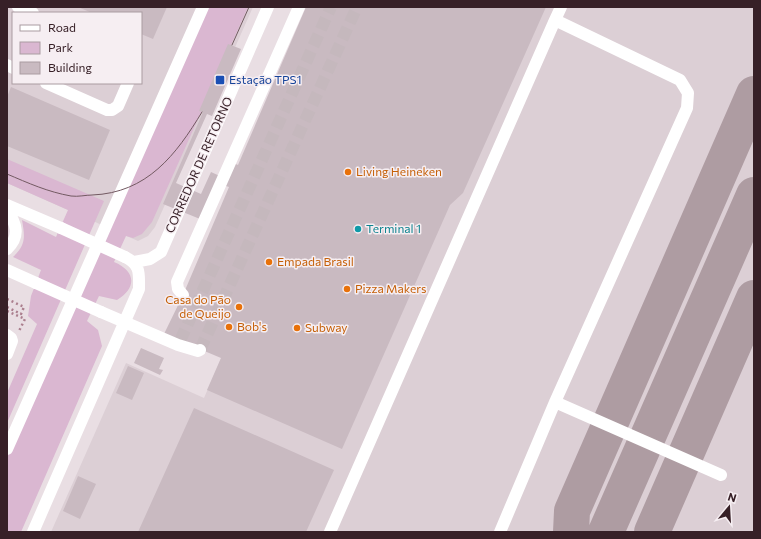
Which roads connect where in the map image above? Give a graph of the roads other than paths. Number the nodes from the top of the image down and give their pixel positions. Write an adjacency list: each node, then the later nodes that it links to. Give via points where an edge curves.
1 (18, 7): 6 (street)
2 (203, 7): 21 (street)
3 (268, 7): 13 (street, CORREDOR DE RETORNO, via 161,252 150,259)
4 (299, 7): 15 (street, via 177,282)
5 (561, 7): 7 (street)
6 (30, 12)
7 (555, 20): 20 (street, via 680,80 688,93 687,108); 24 (street)
8 (48, 84): 9 (street, via 107,110 118,106)
9 (128, 84)
10 (7, 205): 13 (street, bridge)
11 (7, 210): 12 (street, via 16,228 13,242)
12 (7, 249)
13 (130, 260): 16 (street, via 139,272 139,289)
14 (7, 270): 16 (street, bridge)
15 (182, 295)
16 (125, 322): 18 (street, via 193,350); 23 (street)
17 (7, 335): 19 (street, via 12,341)
18 (200, 350)
19 (7, 354)
20 (555, 402): 22 (street); 25 (street)
21 (7, 449)
22 (721, 475)
23 (33, 532)
24 (330, 532)
25 (500, 532)

